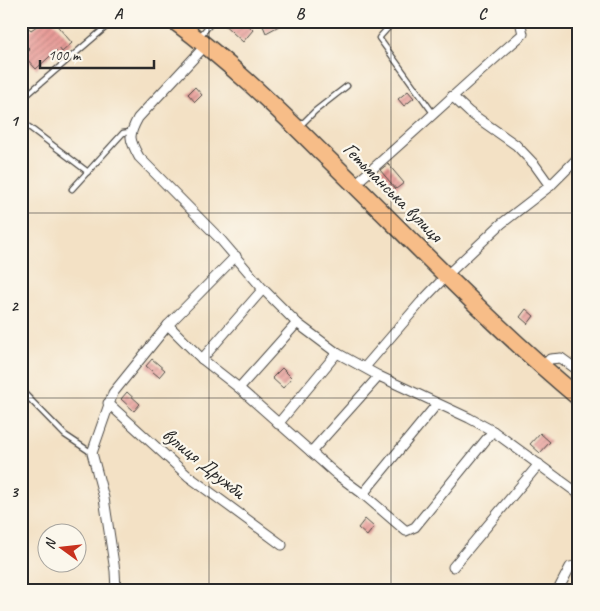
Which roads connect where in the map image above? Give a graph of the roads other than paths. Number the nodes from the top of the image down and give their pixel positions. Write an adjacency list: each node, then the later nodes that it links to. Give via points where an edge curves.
1 (113, 21): 9 (lane)
2 (174, 21): 6 (highway, Гетьманська вулиця)
3 (213, 21): 6 (lane)
4 (394, 21): 10 (lane, via 380,38)
5 (520, 21): 8 (street, via 523,34)
6 (202, 42): 12 (highway, Гетьманська вулиця); 13 (street)
7 (347, 86): 12 (lane)
8 (452, 96): 10 (street); 17 (street, via 516,145)
9 (21, 100)
10 (433, 113): 16 (street)
11 (21, 121): 15 (lane)
12 (298, 128): 16 (highway, Гетьманська вулиця)
13 (130, 132): 15 (lane, via 123,133); 19 (street, via 132,146 140,157)
14 (579, 157): 17 (street)
15 (88, 172): 18 (lane)
16 (355, 184): 20 (highway, Гетьманська вулиця)
17 (550, 186): 20 (street, via 501,224)
18 (72, 189)
19 (236, 256): 21 (street); 23 (street)
20 (447, 275): 26 (street); 27 (highway, Гетьманська вулиця)
21 (263, 289): 22 (street); 25 (street)
22 (296, 323): 24 (street); 30 (street)
23 (168, 324): 25 (street); 33 (street)
24 (337, 352): 26 (street); 35 (street)
25 (202, 359): 30 (street)
26 (365, 367): 29 (street)
27 (543, 367): 28 (street, via 550,359 561,358); 32 (highway, Гетьманська вулиця)
28 (579, 370)
29 (379, 376): 34 (street); 37 (street)
30 (240, 388): 35 (street)
31 (21, 390): 38 (lane, via 65,435)
32 (579, 398)
33 (108, 403): 38 (street); 42 (street, вулиця Дружби, via 188,476)
34 (437, 404): 36 (street); 40 (street)
35 (278, 424): 37 (street)
36 (493, 431): 39 (street); 40 (street, via 415,527 406,531)
37 (311, 452): 40 (street)
38 (92, 453): 45 (street, via 104,498)
39 (539, 464): 41 (street); 44 (street)
40 (363, 494)
41 (579, 494)
42 (282, 545)
43 (579, 565): 46 (street, via 570,567)
44 (453, 567)
45 (116, 590)
46 (558, 590)

